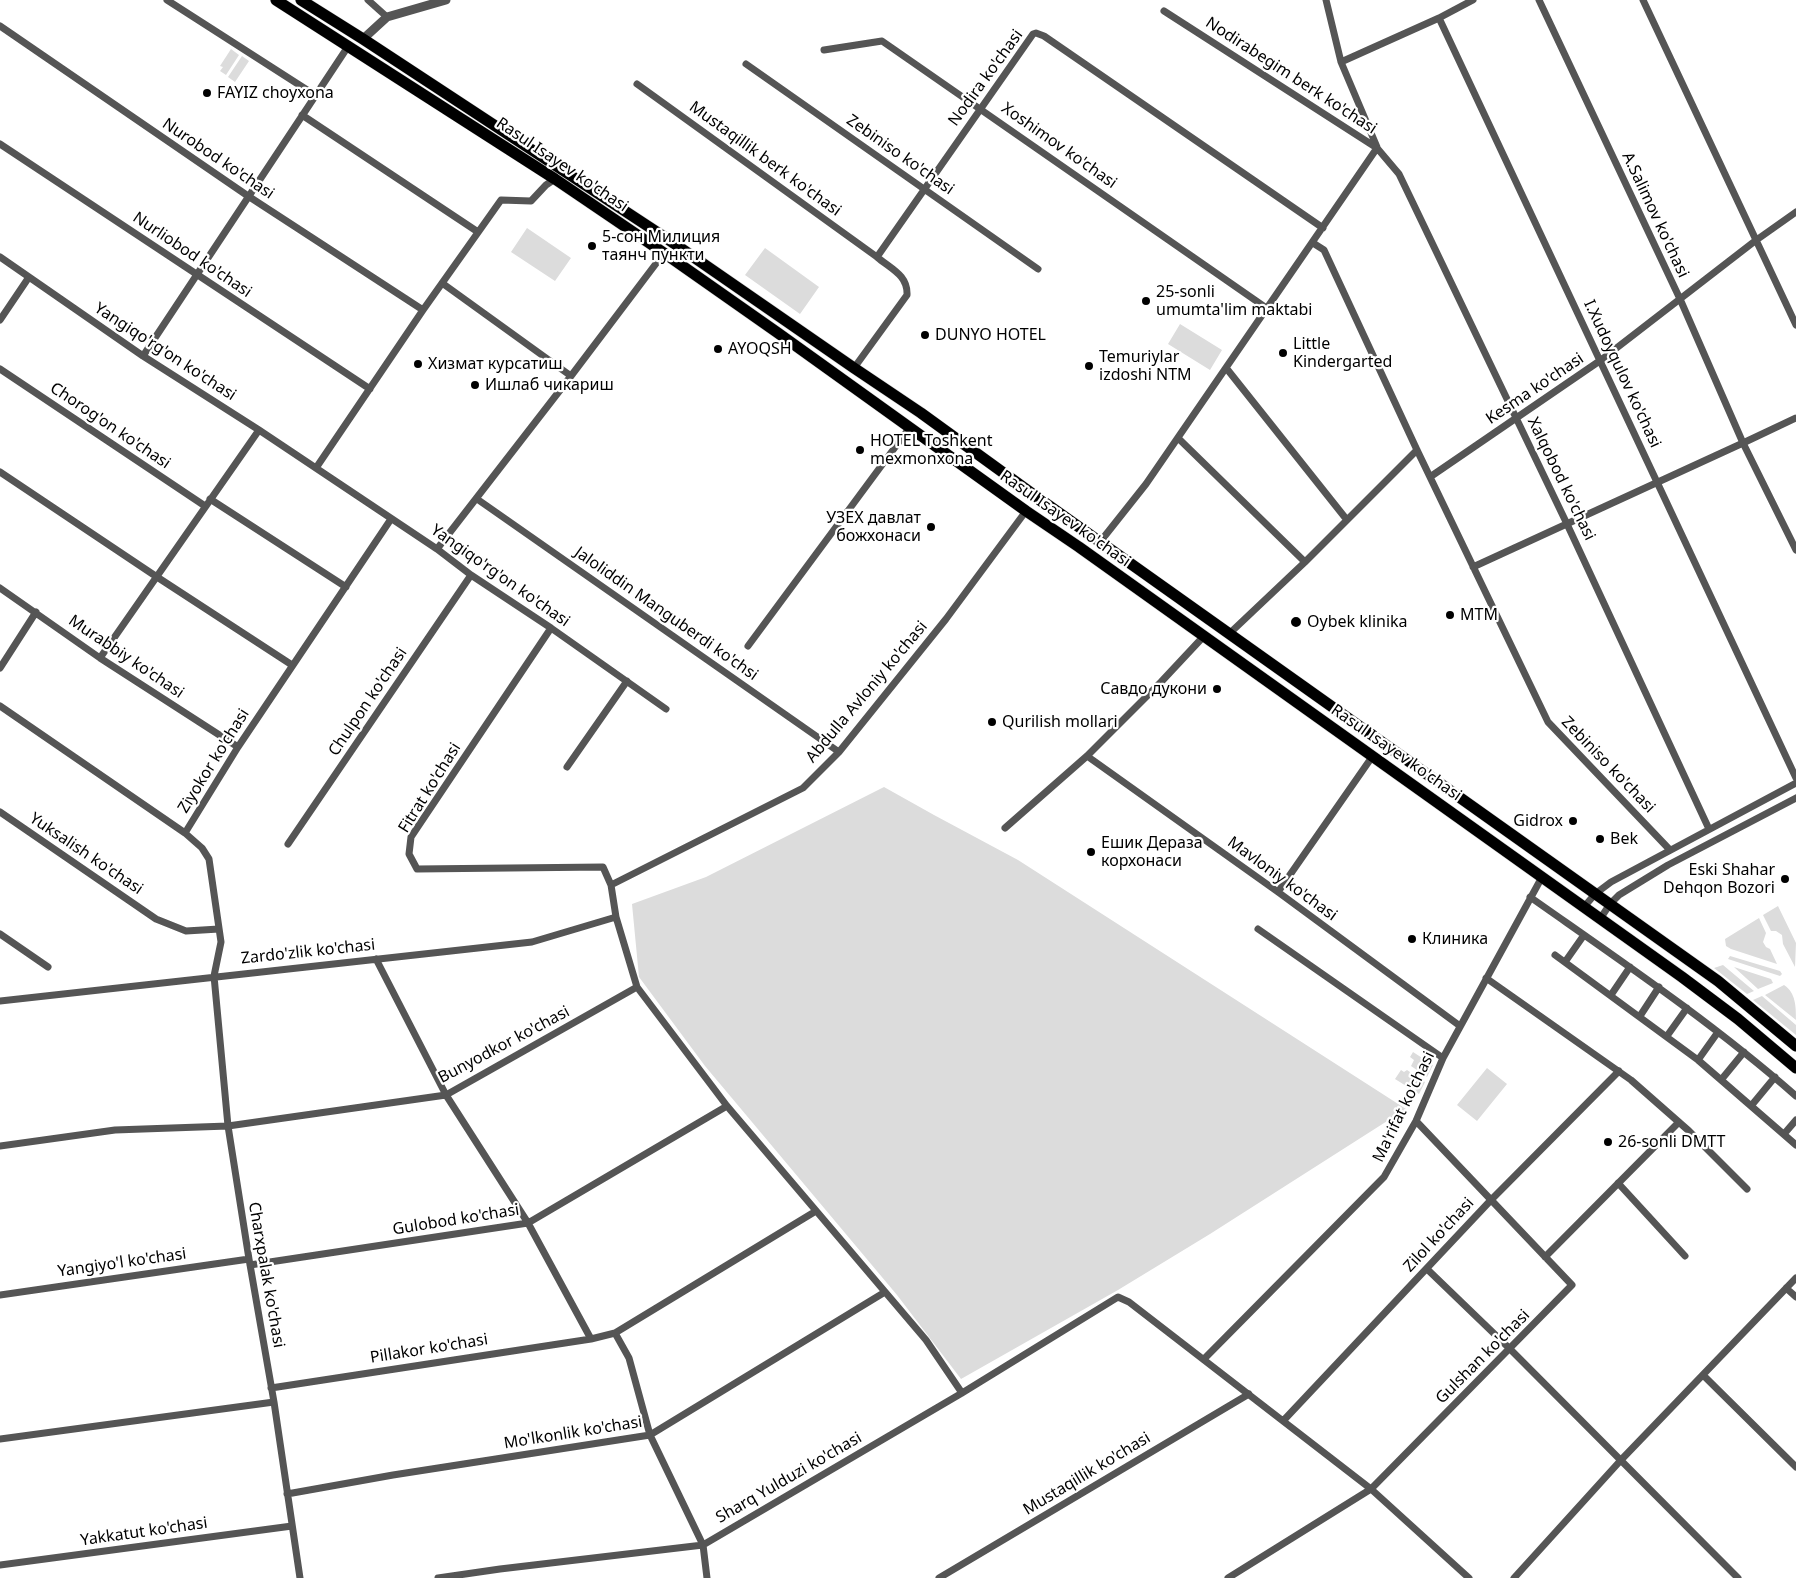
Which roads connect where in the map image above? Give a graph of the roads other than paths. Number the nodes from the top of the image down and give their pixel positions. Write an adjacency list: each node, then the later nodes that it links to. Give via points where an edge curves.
1 (167, 0): 20 (street)
2 (276, 0): 15 (main road, Rasul Isayev ko'chasi)
3 (301, 0): 14 (main road, Rasul Isayev ko'chasi)
4 (368, 0): 11 (street)
5 (446, 0): 11 (street)
6 (1326, 0): 17 (street)
7 (1473, 0): 12 (street)
8 (1539, 0): 40 (street, A.Salimov ko'chasi)
9 (1643, 0): 31 (street)
10 (1164, 11): 24 (street, Nodirabegim berk ko'chasi)
11 (387, 17): 14 (street)
12 (1439, 18): 17 (street); 46 (street, I.Xudoyqulov ko'chasi)
13 (0, 26): 27 (street, Nurobod ko'chasi)
14 (363, 39): 47 (main road, Rasul Isayev ko'chasi, via 668,240)
15 (348, 45): 20 (street); 25 (main road, Rasul Isayev ko'chasi)
16 (824, 50): 21 (street, Xoshimov ko'chasi, via 882,41)
17 (1341, 62): 24 (street)
18 (746, 64): 26 (street, Zebiniso ko'chasi)
19 (637, 84): 35 (street, Mustaqillik berk ko'chasi)
20 (315, 95): 22 (street)
21 (980, 108): 26 (street, Nodira ko'chasi); 29 (street, Nodira ko'chasi, via 1032,34 1038,34); 41 (street, Xoshimov ko'chasi)
22 (302, 115): 27 (street); 30 (street)
23 (0, 144): 37 (street, Nurliobod ko'chasi)
24 (1377, 148): 29 (street); 54 (street, Xalqobod ko'chasi, via 1399,174)
25 (555, 179): 30 (street, via 531,200 501,200); 33 (main road, Rasul Isayev ko'chasi)
26 (924, 188): 35 (street, Nodira ko'chasi); 36 (street, Zebiniso ko'chasi)
27 (248, 196): 37 (street); 42 (street, Nurobod ko'chasi)
28 (1796, 212): 31 (street, Kesma ko'chasi)
29 (1323, 228): 32 (street)
30 (478, 232): 39 (street)
31 (1755, 241): 40 (street, Kesma ko'chasi); 44 (street)
32 (1313, 243): 41 (street); 59 (street, Zebiniso ko'chasi, via 1324,250)
33 (664, 253): 50 (street); 55 (main road, Rasul Isayev ko'chasi)
34 (0, 257): 38 (street, Yangiqo'rg'on ko'chasi)
35 (876, 257): 47 (street, via 904,278 907,295)
36 (1038, 269)
37 (197, 275): 45 (street); 51 (street, Nurliobod ko'chasi)
38 (29, 278): 43 (street); 45 (street, Yangiqo'rg'on ko'chasi)
39 (442, 283): 42 (street); 50 (street)
40 (1680, 299): 46 (street, Kesma ko'chasi); 58 (street, A.Salimov ko'chasi)
41 (1268, 308): 48 (street)
42 (423, 310): 51 (street)
43 (0, 320)
44 (1796, 325)
45 (144, 356): 56 (street, Yangiqo'rg'on ko'chasi)
46 (1601, 360): 54 (street, Kesma ko'chasi); 63 (street, I.Xudoyqulov ko'chasi)
47 (854, 368): 52 (main road, Rasul Isayev ko'chasi)
48 (1227, 368): 57 (street); 69 (street)
49 (0, 369): 66 (street, Chorog'on ko'chasi)
50 (571, 376): 65 (street)
51 (370, 389): 60 (street)
52 (921, 413): 55 (main road); 71 (main road, Rasul Isayev ko'chasi)
53 (1796, 418): 58 (street)
54 (1516, 419): 62 (street, Kesma ko'chasi); 70 (street, Xalqobod ko'chasi)
55 (910, 427): 67 (main road, Rasul Isayev ko'chasi); 84 (street)
56 (259, 430): 60 (street, Yangiqo'rg'on ko'chasi); 64 (street)
57 (1178, 438): 71 (street); 74 (street)
58 (1744, 443): 63 (street); 73 (street, A.Salimov ko'chasi)
59 (1417, 450): 62 (street, Zebiniso ko'chasi); 69 (street)
60 (316, 468): 68 (street, Yangiqo'rg'on ko'chasi)
61 (0, 472): 77 (street)
62 (1430, 477): 75 (street, Zebiniso ko'chasi)
63 (1657, 481): 70 (street); 96 (street, I.Xudoyqulov ko'chasi)
64 (210, 499): 66 (street); 78 (street)
65 (477, 499): 72 (street); 92 (street, Jaloliddin Manguberdi ko'chsi)
66 (205, 506): 77 (street)
67 (1026, 512): 83 (main road, Rasul Isayev ko'chasi); 92 (street, Abdulla Avloniy ko'chasi, via 946,619)
68 (392, 519): 72 (street, Yangiqo'rg'on ko'chasi); 78 (street, Ziyokor ko'chasi)
69 (1347, 520): 74 (street)
70 (1567, 524): 75 (street); 101 (street, Xalqobod ko'chasi)
71 (1100, 542): 82 (main road, Rasul Isayev ko'chasi)
72 (437, 549): 76 (street, Yangiqo'rg'on ko'chasi)
73 (1796, 550)
74 (1306, 562): 82 (street)
75 (1473, 567): 104 (street, Zebiniso ko'chasi, via 1548,722)
76 (470, 575): 81 (street, Yangiqo'rg'on ko'chasi); 103 (street, Chulpon ko'chasi)
77 (157, 577): 85 (street); 86 (street)
78 (346, 587): 86 (street, Ziyokor ko'chasi)
79 (0, 588): 80 (street, Murabbiy ko'chasi)
80 (36, 612): 85 (street, Murabbiy ko'chasi); 87 (street)
81 (550, 628): 88 (street, Yangiqo'rg'on ko'chasi); 107 (street, Fitrat ko'chasi, via 412,838 408,854 417,868 604,867)
82 (1230, 633): 109 (main road, Rasul Isayev ko'chasi)
83 (1204, 636): 93 (street); 94 (main road, Rasul Isayev ko'chasi)
84 (748, 646)
85 (100, 658): 91 (street, Murabbiy ko'chasi)
86 (292, 665): 91 (street, Ziyokor ko'chasi)
87 (0, 668)
88 (627, 681): 90 (street, Yangiqo'rg'on ko'chasi); 95 (street)
89 (0, 706): 102 (street, Ziyokor ko'chasi)
90 (666, 709)
91 (238, 747): 102 (street, Ziyokor ko'chasi)
92 (839, 752): 107 (street, Abdulla Avloniy ko'chasi, via 803,788)
93 (1088, 756): 100 (street); 108 (street, Mavloniy ko'chasi)
94 (1372, 757): 106 (main road, Rasul Isayev ko'chasi); 108 (street)
95 (566, 767)
96 (1796, 778)
97 (1796, 784): 101 (street)
98 (1796, 798): 105 (street)
99 (0, 812): 115 (street, Yuksalish ko'chasi, via 156,919 186,931)
100 (1005, 828)
101 (1709, 829): 104 (street)
102 (185, 833): 115 (street, Charxpalak ko'chasi, via 209,859)
103 (288, 844)
104 (1671, 849): 105 (street, Zebiniso ko'chasi, via 1678,851); 109 (street)
105 (1679, 860): 111 (street)
106 (1542, 877): 110 (street, Ma'rifat ko'chasi); 112 (main road, Rasul Isayev ko'chasi)
107 (611, 885): 113 (street)
108 (1278, 892): 132 (street, Mavloniy ko'chasi)
109 (1595, 894): 111 (main road, Rasul Isayev ko'chasi); 112 (street)
110 (1530, 898): 118 (street); 125 (street, Ma'rifat ko'chasi)
111 (1610, 904): 114 (street); 135 (main road, Rasul Isayev ko'chasi, via 1718,980)
112 (1584, 907): 114 (main road, Rasul Isayev ko'chasi)
113 (616, 917): 120 (street, Zardo'zlik ko'chasi, via 532,942); 126 (street)
114 (1600, 919): 139 (main road, Rasul Isayev ko'chasi, via 1710,998)
115 (219, 929): 124 (street, Charxpalak ko'chasi, via 221,942)
116 (1258, 929): 137 (street)
117 (0, 934): 122 (street)
118 (1584, 935): 121 (street); 123 (street)
119 (1555, 955): 121 (street)
120 (376, 959): 124 (street, Zardo'zlik ko'chasi); 143 (street)
121 (1565, 962): 128 (street)
122 (48, 966)
123 (1630, 967): 127 (street); 128 (street)
124 (214, 976): 129 (street, Zardo'zlik ko'chasi); 150 (street, Charxpalak ko'chasi)
125 (1486, 978): 132 (street, Ma'rifat ko'chasi); 140 (street)
126 (637, 987): 143 (street, Bunyodkor ko'chasi); 145 (street)
127 (1659, 987): 130 (street); 131 (street)
128 (1611, 995): 131 (street)
129 (0, 1001)
130 (1687, 1008): 133 (street); 134 (street)
131 (1640, 1016): 134 (street)
132 (1460, 1026): 137 (street, Ma'rifat ko'chasi)
133 (1718, 1032): 136 (street); 138 (street)
134 (1667, 1036): 138 (street)
135 (1796, 1046)
136 (1744, 1052): 141 (street); 142 (street)
137 (1443, 1058): 148 (street, Ma'rifat ko'chasi)
138 (1698, 1060): 142 (street)
139 (1796, 1068)
140 (1619, 1071): 149 (street); 156 (street, Zilol ko'chasi)
141 (1775, 1078): 144 (street); 146 (street)
142 (1721, 1080): 146 (street)
143 (446, 1095): 150 (street, Bunyodkor ko'chasi); 158 (street)
144 (1796, 1096)
145 (727, 1106): 157 (street); 158 (street, Gulobod ko'chasi)
146 (1751, 1106): 151 (street)
147 (1796, 1120): 151 (street)
148 (1416, 1121): 156 (street, Gulshan ko'chasi); 171 (street, Ma'rifat ko'chasi, via 1384,1177)
149 (1679, 1122): 154 (street); 155 (street)
150 (228, 1126): 153 (street, Bunyodkor ko'chasi, via 115,1130); 161 (street, Charxpalak ko'chasi)
151 (1784, 1134): 152 (street)
152 (1796, 1145)
153 (0, 1146)
154 (1618, 1183): 159 (street); 160 (street)
155 (1747, 1189)
156 (1491, 1200): 160 (street, Gulshan ko'chasi); 162 (street, Zilol ko'chasi)
157 (816, 1211): 165 (street); 168 (street)
158 (528, 1223): 161 (street, Gulobod ko'chasi); 169 (street)
159 (1684, 1256)
160 (1545, 1257): 170 (street, Gulshan ko'chasi, via 1572,1285)
161 (249, 1262): 166 (street, Yangiyo'l ko'chasi); 173 (street, Charxpalak ko'chasi)
162 (1426, 1269): 170 (street); 177 (street, Zilol ko'chasi)
163 (1796, 1278): 164 (street)
164 (1786, 1288): 167 (street); 172 (street)
165 (885, 1292): 174 (street, via 926,1340); 178 (street, Mo'lkonlik ko'chasi)
166 (0, 1295)
167 (1796, 1297)
168 (615, 1334): 169 (street, Pillakor ko'chasi); 178 (street, via 630,1358)
169 (590, 1339): 173 (street, Pillakor ko'chasi)
170 (1510, 1348): 180 (street); 182 (street, Gulshan ko'chasi)
171 (1204, 1360): 174 (street, Sharq Yulduzi ko'chasi, via 1118,1297); 175 (street)
172 (1703, 1375): 180 (street); 181 (street)
173 (271, 1388): 176 (street, Charxpalak ko'chasi)
174 (962, 1393): 185 (street, Sharq Yulduzi ko'chasi)
175 (1249, 1394): 177 (street); 190 (street, Mustaqillik ko'chasi)
176 (274, 1402): 179 (street); 183 (street, Charxpalak ko'chasi)
177 (1283, 1421): 182 (street)
178 (650, 1436): 183 (street, Mo'lkonlik ko'chasi); 185 (street)
179 (0, 1439)
180 (1621, 1460): 193 (street); 194 (street)
181 (1796, 1467)
182 (1371, 1489): 191 (street, Gulshan ko'chasi); 192 (street)
183 (287, 1494): 184 (street, Charxpalak ko'chasi)
184 (292, 1526): 186 (street, Yakkatut ko'chasi); 187 (street, Charxpalak ko'chasi)
185 (703, 1545): 188 (street, Sharq Yulduzi ko'chasi); 189 (street)
186 (0, 1565)
187 (300, 1578)
188 (438, 1578)
189 (707, 1578)
190 (939, 1578)
191 (1228, 1578)
192 (1469, 1578)
193 (1514, 1578)
194 (1738, 1578)

